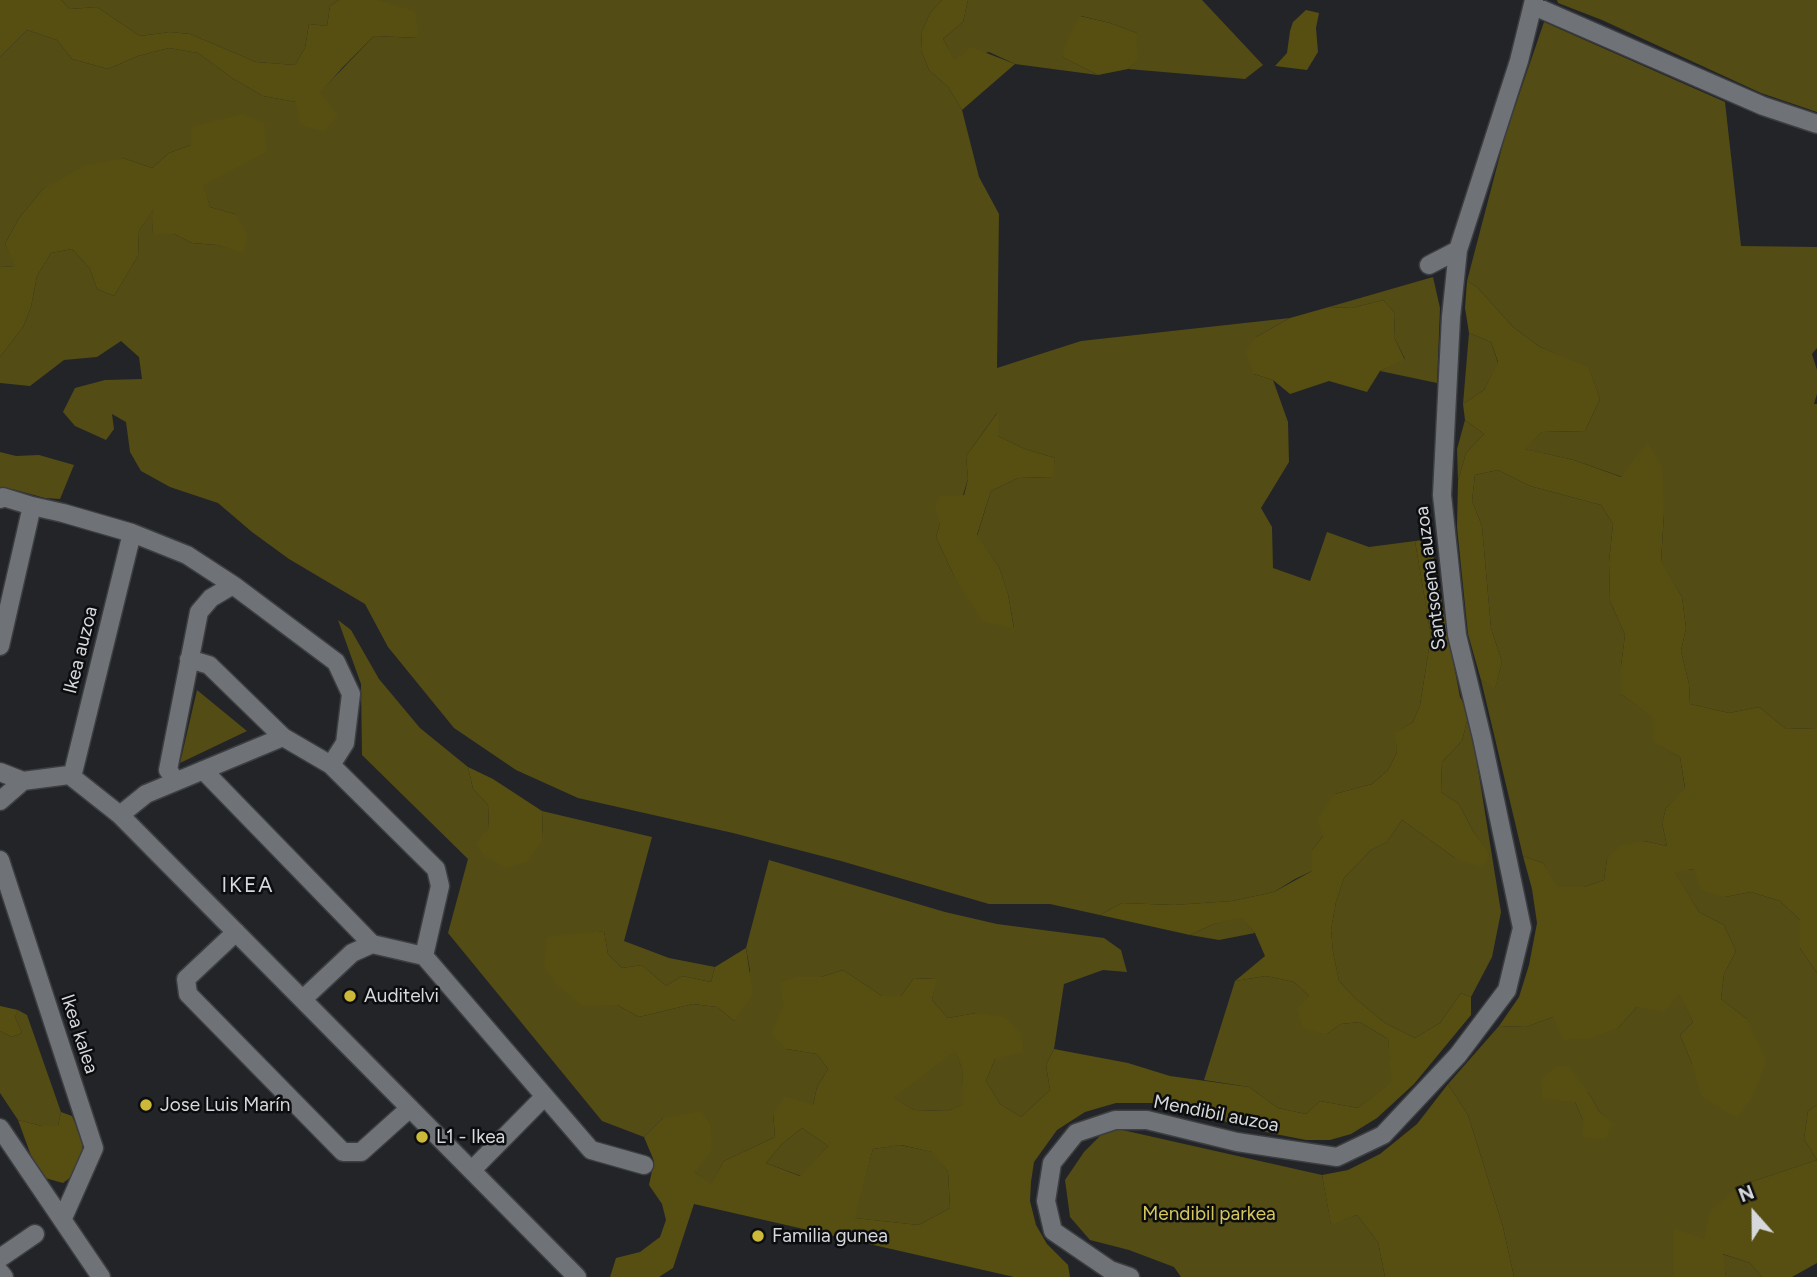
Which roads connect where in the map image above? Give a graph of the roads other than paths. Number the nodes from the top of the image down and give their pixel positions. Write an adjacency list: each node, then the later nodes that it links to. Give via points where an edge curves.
1 (1534, 3): 2 (street, Santsoena auzoa, via 1763,106); 3 (street, Santsoena auzoa)
2 (1817, 124)
3 (1458, 250): 4 (street); 28 (street, Santsoena auzoa, via 1442,495 1457,635 1522,928 1507,990 1458,1055 1383,1135)
4 (1429, 265)
5 (0, 499): 6 (street)
6 (32, 506): 7 (street); 9 (street)
7 (132, 533): 8 (street, via 187,555); 15 (street, Ikea auzoa)
8 (233, 585): 10 (street, via 211,598 199,612); 12 (street, via 336,662 351,694 345,743)
9 (0, 646)
10 (190, 659): 11 (street, via 209,665); 17 (street, via 168,769)
11 (283, 737): 12 (street); 13 (street)
12 (331, 765): 23 (street, via 436,869 440,886)
13 (203, 771): 17 (street); 22 (street)
14 (0, 772): 16 (street)
15 (72, 777): 16 (street); 19 (street)
16 (23, 781): 18 (street)
17 (176, 781): 19 (street, via 146,794)
18 (0, 801)
19 (120, 815): 21 (street)
20 (0, 860): 31 (street, Ikea kalea, via 94,1148)
21 (236, 932): 24 (street); 26 (street, via 186,979 188,994 343,1152 361,1153)
22 (372, 944): 23 (street); 24 (street, via 352,953)
23 (424, 956): 25 (street)
24 (303, 999): 26 (street)
25 (544, 1097): 29 (street, via 591,1150); 30 (street)
26 (410, 1108): 30 (street)
27 (0, 1128): 31 (street)
28 (1337, 1157): 38 (street, Mendibil auzoa, via 1237,1142 1147,1120 1115,1120 1076,1133 1052,1163 1046,1201 1053,1231 1110,1270)
29 (644, 1165)
30 (472, 1170): 37 (street)
31 (63, 1218): 36 (street)
32 (35, 1234): 33 (street)
33 (0, 1258)
34 (0, 1272): 35 (street)
35 (4, 1277)
36 (101, 1277)
37 (577, 1277)
38 (1130, 1277)

